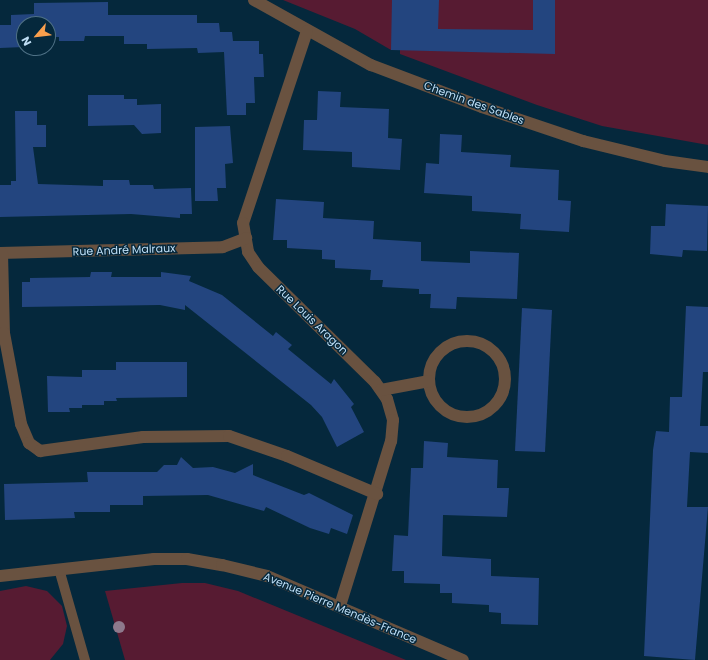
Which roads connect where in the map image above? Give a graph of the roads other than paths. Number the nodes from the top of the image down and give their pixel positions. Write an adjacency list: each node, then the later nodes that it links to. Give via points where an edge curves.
1 (254, 0): 2 (street, Chemin des Sables)
2 (307, 31): 3 (street, Chemin des Sables, via 371,65 497,112 583,141 665,161); 4 (street, Rue Louis Aragon, via 247,204 243,223)
3 (708, 167)
4 (246, 238): 5 (street, Rue André Malraux, via 223,247); 7 (street, Rue Louis Aragon, via 248,252 258,267)
5 (1, 253): 8 (street, via 4,333 21,424 29,443 40,451 142,437 229,436 287,456)
6 (429, 380): 6 (street, via 431,391 444,408 453,414 474,416 485,413 500,398 505,377 503,367 491,349 471,341 450,345 441,351 430,370); 7 (street)
7 (381, 390): 8 (street, Rue Louis Aragon, via 387,399 393,420 391,441)
8 (377, 494): 11 (street, Rue Louis Aragon)
9 (59, 569): 10 (street, Avenue Pierre Mendès-France); 11 (street, Avenue Pierre Mendès-France, via 154,559 187,559 267,576); 12 (lane)
10 (0, 576)
11 (340, 606): 13 (street, Avenue Pierre Mendès-France)
12 (85, 660)
13 (463, 660)

